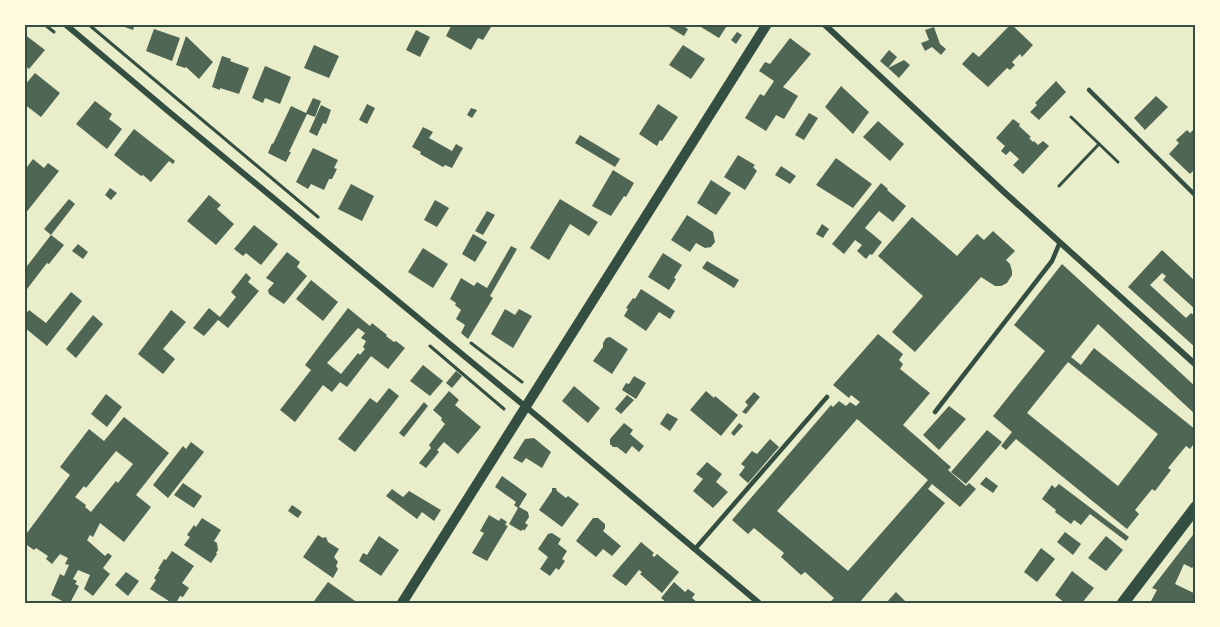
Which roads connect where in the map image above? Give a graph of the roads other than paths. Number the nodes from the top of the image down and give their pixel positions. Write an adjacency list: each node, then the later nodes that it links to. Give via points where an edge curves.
1 (65, 24): 9 (street)
2 (766, 24): 9 (street)
3 (824, 24): 6 (street)
4 (1089, 90): 5 (lane)
5 (1196, 196)
6 (1060, 242): 7 (street); 10 (lane, via 1052,261)
7 (1196, 365)
8 (827, 397): 12 (lane)
9 (525, 406): 12 (street); 13 (street)
10 (935, 412)
11 (1196, 507): 15 (main road)
12 (695, 549): 14 (street)
13 (402, 603)
14 (759, 603)
15 (1123, 603)

